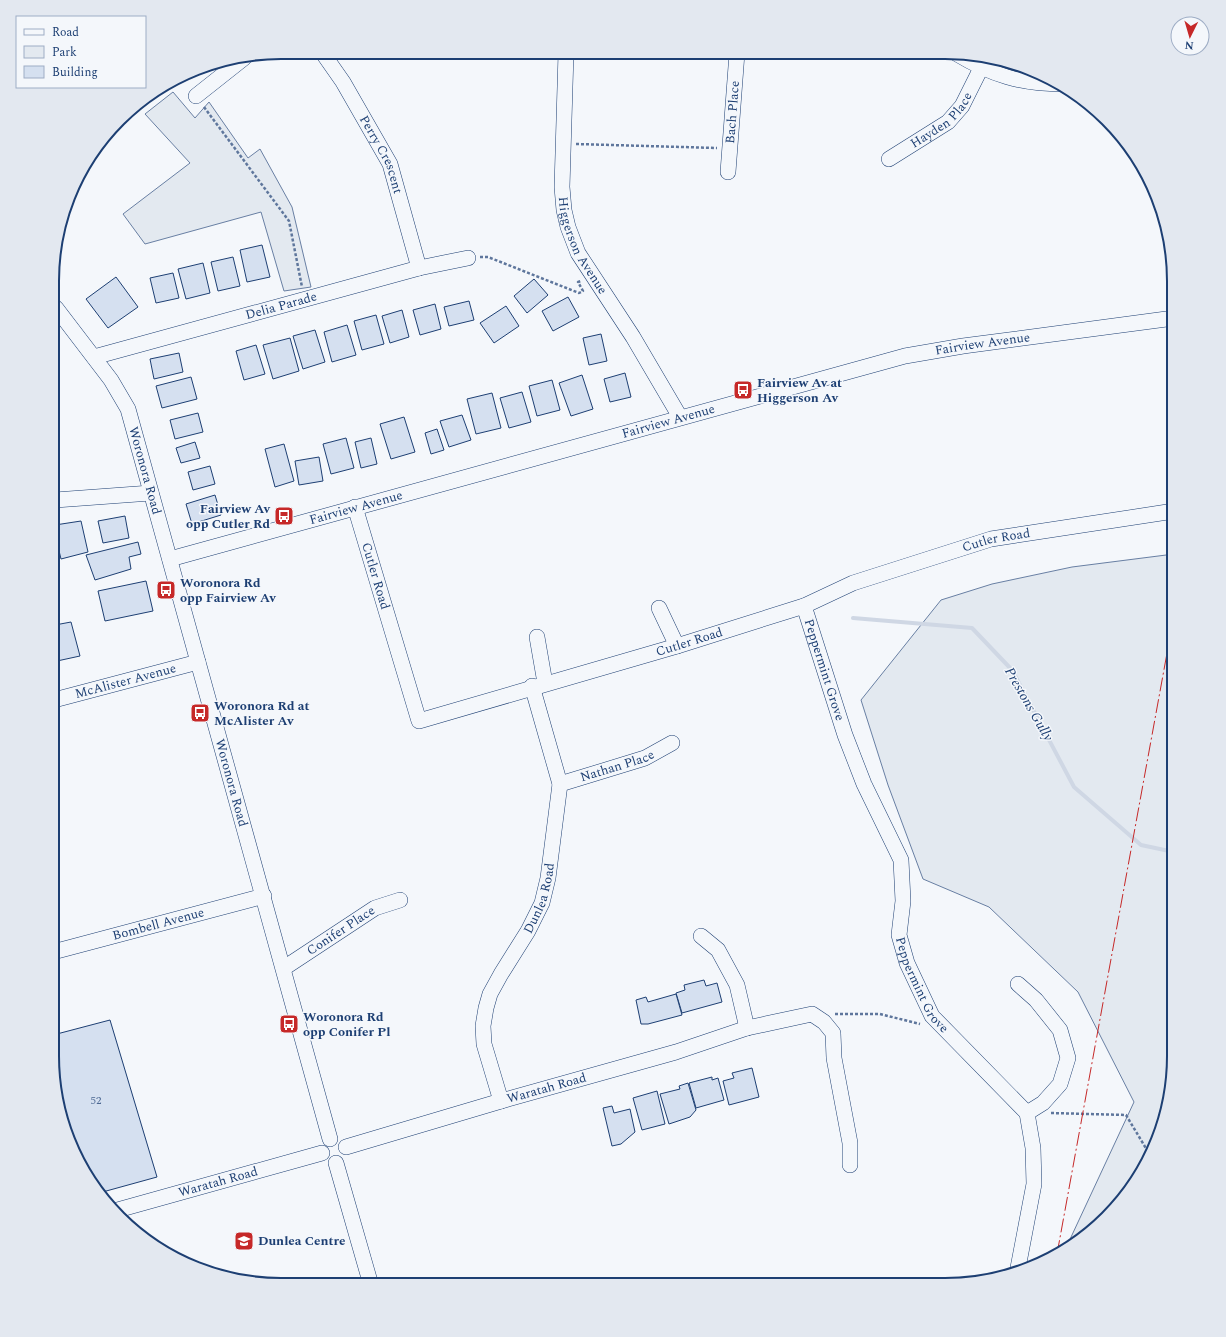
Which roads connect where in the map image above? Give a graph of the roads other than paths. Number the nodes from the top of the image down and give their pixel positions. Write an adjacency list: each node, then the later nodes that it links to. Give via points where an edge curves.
1 (327, 59): 12 (street, Perry Crescent, via 390,164)
2 (566, 59): 16 (street, Higgerson Avenue, via 562,187 564,210 572,240)
3 (737, 59): 10 (street, Bach Place)
4 (967, 60): 6 (street)
5 (238, 63): 8 (street)
6 (981, 68): 7 (street, via 1003,77); 9 (street, Hayden Place, via 962,106 948,122)
7 (1044, 83)
8 (196, 96)
9 (889, 159)
10 (728, 172)
11 (468, 258): 12 (street, Delia Parade)
12 (418, 268): 15 (street, Delia Parade)
13 (59, 312): 15 (street, Woronora Road)
14 (1167, 319): 16 (street, Fairview Avenue, via 905,356)
15 (94, 357): 17 (street, Woronora Road, via 121,394 128,409)
16 (680, 417): 19 (street, Fairview Avenue)
17 (151, 493): 18 (street); 21 (street, Woronora Road)
18 (59, 500)
19 (355, 507): 21 (street, Fairview Avenue); 27 (street, Cutler Road, via 419,720)
20 (1167, 512): 22 (street, Cutler Road, via 991,539 853,583)
21 (170, 559): 26 (street, Woronora Road)
22 (804, 606): 25 (street, Cutler Road); 39 (street, Peppermint Grove, via 861,777 901,860 902,901 899,935 907,963 932,1016)
23 (659, 608): 25 (street)
24 (537, 637): 27 (street, Dunlea Road)
25 (677, 646): 27 (street, Cutler Road)
26 (198, 662): 28 (street, McAlister Avenue); 31 (street, Woronora Road)
27 (539, 684): 30 (street, Dunlea Road)
28 (59, 699)
29 (672, 743): 30 (street, Nathan Place, via 645,758)
30 (560, 784): 38 (street, Dunlea Road, via 542,903 490,994 486,1008 484,1044)
31 (264, 896): 34 (street, Bombell Avenue); 35 (street, Woronora Road)
32 (400, 900): 35 (street, Conifer Place, via 375,908)
33 (701, 936): 37 (street, via 718,950 737,985)
34 (59, 950)
35 (284, 968): 40 (street, Woronora Road)
36 (1018, 984): 39 (street, via 1036,1000 1060,1030 1068,1058 1060,1084 1043,1103)
37 (746, 1028): 38 (street, Waratah Road, via 676,1052); 44 (street, Waratah Road, via 812,1014 824,1022 833,1034 835,1065 850,1144)
38 (501, 1101): 41 (street, Waratah Road)
39 (1027, 1113): 46 (street, via 1033,1148 1034,1184)
40 (330, 1138): 41 (street, via 342,1140); 42 (street, via 324,1143)
41 (346, 1147): 43 (street, via 344,1159)
42 (322, 1153): 43 (street, via 325,1160); 45 (street, Waratah Road)
43 (336, 1163): 47 (street)
44 (850, 1165)
45 (120, 1209)
46 (1018, 1265)
47 (369, 1278)

